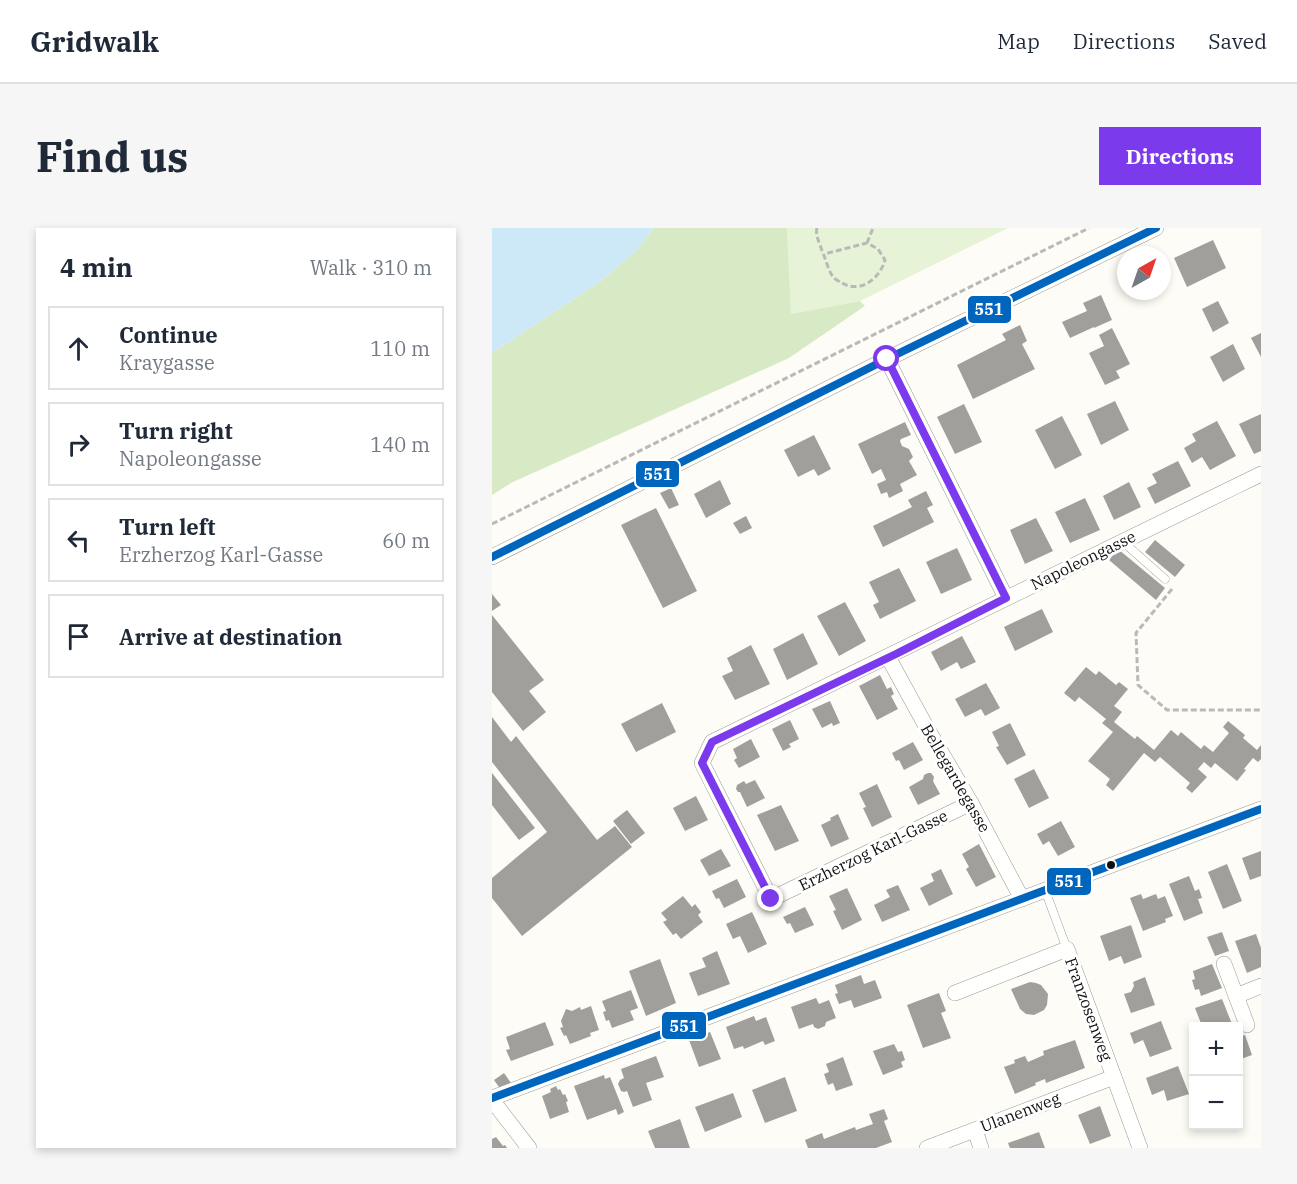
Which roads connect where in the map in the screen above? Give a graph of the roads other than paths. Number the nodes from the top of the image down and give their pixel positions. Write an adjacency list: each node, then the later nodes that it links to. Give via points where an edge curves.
1 (1156, 228): 2 (street)
2 (887, 359): 5 (street); 7 (street)
3 (1261, 474): 4 (street, Napoleongasse)
4 (1122, 541): 6 (lane); 7 (street, Napoleongasse)
5 (492, 557)
6 (1165, 579)
7 (1006, 598): 8 (street, Napoleongasse)
8 (888, 657): 9 (street, Napoleongasse); 10 (street, Bellegardegasse)
9 (712, 742): 10 (street, Erzherzog Karl-Gasse, via 702,763 771,899)
10 (971, 803): 13 (street, Bellegardegasse)
11 (1261, 809): 12 (street)
12 (1045, 890): 13 (street); 14 (lane)
13 (1022, 899): 21 (street)
14 (1067, 949): 17 (street, Franzosenweg); 20 (street, Franzosenweg)
15 (1224, 964): 18 (street)
16 (1261, 986): 18 (street)
17 (955, 993)
18 (1236, 996): 19 (street)
19 (1247, 1025)
20 (1114, 1077): 22 (street, Ulanenweg); 26 (street, Franzosenweg)
21 (492, 1099): 23 (street)
22 (975, 1130): 24 (street, Ulanenweg); 25 (street)
23 (529, 1148)
24 (927, 1148)
25 (981, 1148)
26 (1140, 1148)

